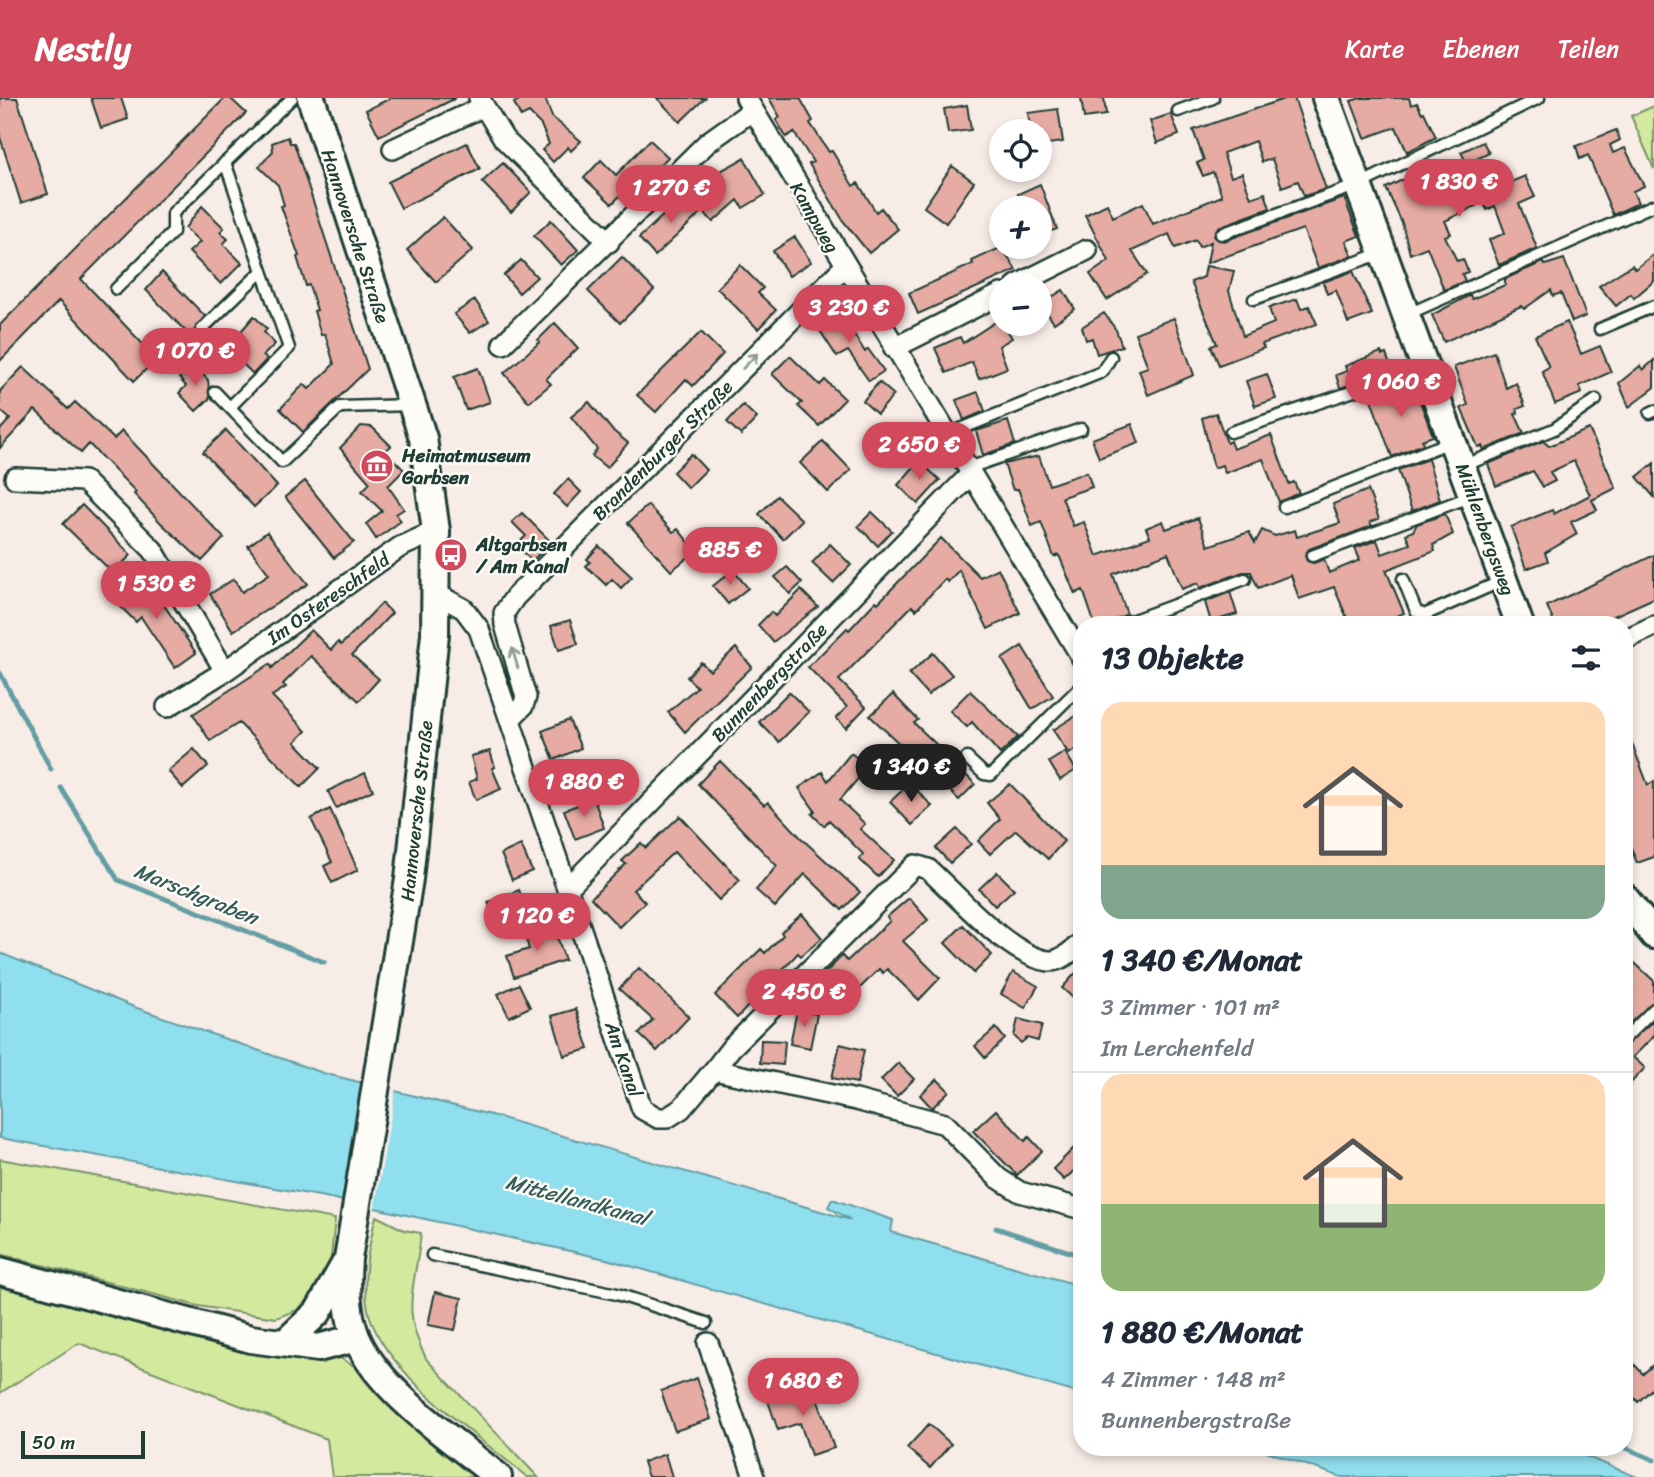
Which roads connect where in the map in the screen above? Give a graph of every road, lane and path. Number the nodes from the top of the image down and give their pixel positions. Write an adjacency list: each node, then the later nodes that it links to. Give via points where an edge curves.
1 (292, 98): 10 (lane)
2 (311, 98): 33 (main road, Hannoversche Straße)
3 (1213, 98): 8 (lane)
4 (1326, 98): 11 (main road, Mühlenbergsweg)
5 (1539, 98): 11 (lane)
6 (481, 102): 9 (street); 14 (street, via 504,139)
7 (749, 104): 14 (street); 17 (street, Kampweg)
8 (1178, 111)
9 (393, 149)
10 (225, 162): 18 (lane); 20 (lane, via 173,213 173,232)
11 (1358, 185): 13 (lane); 16 (main road, Mühlenbergsweg)
12 (1654, 205): 24 (lane)
13 (1221, 234)
14 (609, 242): 27 (street)
15 (1087, 250): 19 (street)
16 (1384, 252): 21 (lane); 24 (main road, Mühlenbergsweg)
17 (844, 267): 28 (street, Kampweg); 58 (street, Brandenburger Straße, one-way to 17, via 526,697 505,625 504,613 515,597)
18 (262, 271): 25 (lane); 34 (lane, via 289,348)
19 (1041, 273)
20 (116, 289)
21 (1254, 299)
22 (989, 300): 28 (street)
23 (1654, 306): 26 (lane)
24 (1407, 315): 30 (main road, Mühlenbergsweg)
25 (202, 329)
26 (1601, 329)
27 (503, 344)
28 (894, 348): 37 (street, Kampweg)
29 (1111, 357): 37 (lane, via 1102,372)
30 (1427, 367): 36 (lane); 38 (main road, Mühlenbergsweg)
31 (215, 392): 34 (lane)
32 (1597, 400): 39 (lane, via 1554,429)
33 (412, 405): 34 (lane, via 340,407 282,462); 44 (main road, Hannoversche Straße, via 423,438)
34 (230, 407)
35 (1081, 429): 40 (lane)
36 (1231, 432)
37 (946, 435): 40 (street, Kampweg)
38 (1454, 441): 39 (main road, Mühlenbergsweg); 43 (lane)
39 (1463, 466): 42 (main road, Mühlenbergsweg)
40 (968, 472): 54 (street, Kampweg); 60 (street, Bunnenbergstraße)
41 (15, 478): 55 (street, via 84,481 153,550)
42 (1475, 495): 45 (lane); 48 (main road, Mühlenbergsweg)
43 (1284, 507)
44 (436, 531): 49 (main road, Hannoversche Straße); 55 (street, Im Ostereschfeld, via 400,547)
45 (1312, 556)
46 (1245, 579): 50 (lane)
47 (1403, 579): 48 (lane, via 1416,611 1424,615)
48 (1505, 579): 51 (main road, Mühlenbergsweg)
49 (437, 594): 58 (street, Am Kanal, via 472,618); 69 (main road, Hannoversche Straße, via 410,879)
50 (1144, 616)
51 (1517, 616)
52 (1654, 626): 53 (street)
53 (1633, 636)
54 (1073, 639)
55 (225, 671): 57 (street, Im Ostereschfeld)
56 (1073, 694): 59 (lane, via 991,775)
57 (167, 707)
58 (510, 719): 60 (street, Am Kanal)
59 (967, 758)
60 (568, 888): 66 (street, Am Kanal, via 642,1110 659,1118 675,1115)
61 (1633, 908): 62 (main road)
62 (1654, 935)
63 (1073, 950): 66 (street, Am Kanal, via 1051,961 1013,945 928,869 915,865)
64 (1654, 1009): 65 (lane)
65 (1633, 1030)
66 (714, 1070): 67 (street, via 945,1124 998,1178 1020,1192)
67 (1073, 1207)
68 (432, 1255): 72 (lane, via 617,1294)
69 (348, 1259): 71 (main road, Hannoversche Straße, via 346,1278); 73 (main road, via 318,1312)
70 (0, 1271): 73 (main road, via 226,1334)
71 (354, 1330): 73 (main road, via 315,1330); 74 (main road, Hannoversche Straße, via 375,1370)
72 (707, 1333): 75 (street)
73 (287, 1341)
74 (498, 1477)
75 (754, 1477)

